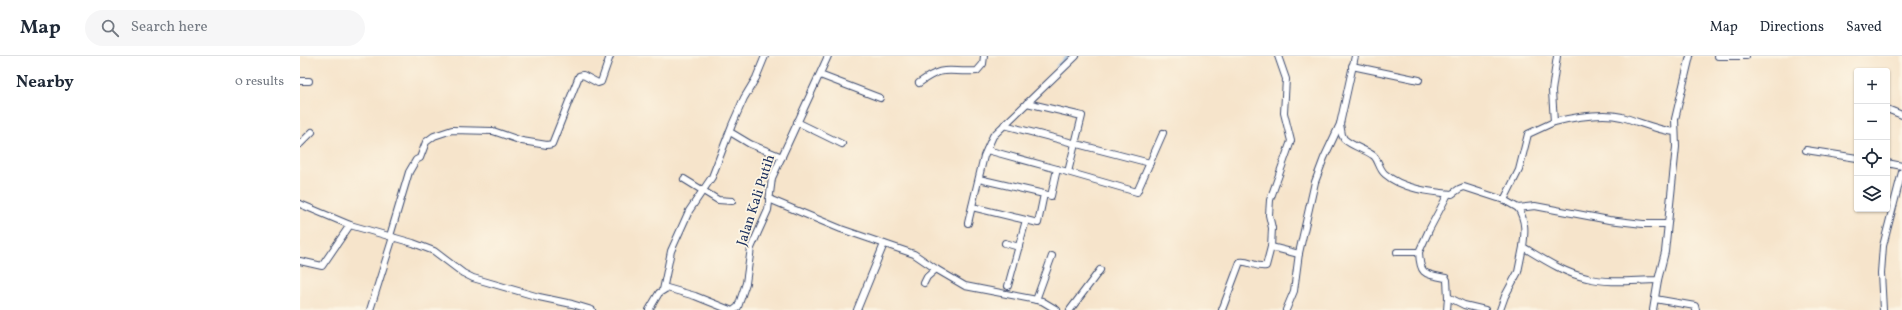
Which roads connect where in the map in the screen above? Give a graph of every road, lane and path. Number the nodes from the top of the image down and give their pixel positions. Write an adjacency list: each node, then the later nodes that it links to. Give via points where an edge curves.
1 (610, 56): 59 (street, via 601,82 579,76 552,144 522,141 492,130 452,130 430,138 420,158 409,172)
2 (765, 56): 27 (street)
3 (828, 56): 13 (street, Jalan Kali Putih)
4 (984, 56): 17 (street, via 983,64 977,71 940,70)
5 (1076, 56): 19 (street)
6 (1278, 56): 63 (street, via 1286,79 1284,113 1291,141 1270,200)
7 (1354, 56): 12 (street)
8 (1557, 56): 23 (street, via 1552,85)
9 (1690, 56): 28 (street, via 1675,119)
10 (1718, 56): 11 (street)
11 (1746, 56)
12 (1352, 66): 14 (street); 24 (street)
13 (820, 75): 18 (street); 22 (street, Jalan Kali Putih)
14 (1419, 80)
15 (300, 81): 16 (street)
16 (309, 81)
17 (919, 83)
18 (880, 98)
19 (1027, 103): 25 (street); 32 (street, via 1082,116)
20 (1890, 110): 21 (street)
21 (1902, 115)
22 (797, 122): 31 (street); 35 (street, Jalan Kali Putih)
23 (1554, 122): 28 (street, via 1604,115); 50 (street, via 1528,134 1519,170)
24 (1340, 124): 48 (street, via 1344,139 1377,159 1380,170 1394,181); 67 (street, via 1314,182)
25 (1004, 125): 32 (street); 33 (street, via 993,136)
26 (312, 132): 30 (street)
27 (730, 132): 35 (street, via 750,144); 46 (street, via 712,177)
28 (1675, 132): 57 (street, via 1676,147)
29 (1163, 133): 37 (street)
30 (300, 144)
31 (842, 144)
32 (1076, 144): 37 (street); 41 (street)
33 (987, 150): 40 (street); 44 (street)
34 (1806, 150): 36 (street)
35 (782, 157): 49 (street, Jalan Kali Putih, via 772,178)
36 (1854, 158)
37 (1150, 163): 41 (street, via 1137,192)
38 (1890, 164): 39 (street)
39 (1902, 166)
40 (1057, 169): 41 (street); 47 (street, via 1052,196)
41 (1068, 172)
42 (1902, 172): 45 (street)
43 (684, 179): 46 (street)
44 (979, 179): 47 (street); 53 (street)
45 (1901, 187): 94 (street, via 1883,246)
46 (703, 189): 51 (street, via 718,200); 75 (street, via 689,211 671,251)
47 (1044, 194): 55 (street, via 1038,223)
48 (1448, 194): 50 (street, via 1454,194 1464,187); 66 (street)
49 (769, 199): 61 (street, via 832,226); 83 (street, Jalan Kali Putih, via 768,210 751,248 744,290 738,307)
50 (1504, 200): 54 (street)
51 (732, 201)
52 (300, 204): 58 (street)
53 (972, 207): 55 (street); 56 (street)
54 (1518, 208): 57 (street, via 1535,206 1616,221); 64 (street, via 1524,217)
55 (1026, 220): 62 (street)
56 (968, 223)
57 (1667, 224): 72 (street, via 1665,252)
58 (350, 225): 59 (street); 69 (street, via 322,266)
59 (392, 236): 79 (street); 80 (street, via 434,251 473,278 539,298)
60 (1005, 243): 62 (street)
61 (884, 244): 70 (street, via 914,254); 84 (street)
62 (1019, 247): 74 (street)
63 (1271, 247): 67 (street); 87 (street, via 1266,266 1240,262)
64 (1523, 247): 72 (street, via 1568,272 1588,279); 91 (street, via 1518,272)
65 (1397, 252): 66 (street)
66 (1419, 252): 76 (street, via 1422,271 1446,278)
67 (1299, 254): 88 (street, via 1294,291)
68 (1052, 256): 78 (street)
69 (300, 261)
70 (936, 269): 73 (street); 78 (street, via 965,286)
71 (1100, 270): 86 (street)
72 (1658, 280): 77 (street)
73 (924, 283)
74 (1008, 286)
75 (663, 290): 81 (street); 82 (street, via 675,289)
76 (1448, 297): 89 (street); 90 (street, via 1464,305)
77 (1655, 299): 92 (street); 93 (street, via 1695,306)
78 (1036, 300): 85 (street)
79 (370, 310)
80 (592, 310)
81 (649, 310)
82 (730, 310)
83 (734, 310)
84 (857, 310)
85 (1057, 310)
86 (1070, 310)
87 (1222, 310)
88 (1286, 310)
89 (1447, 310)
90 (1485, 310)
91 (1500, 310)
92 (1653, 310)
93 (1696, 310)
94 (1883, 310)

